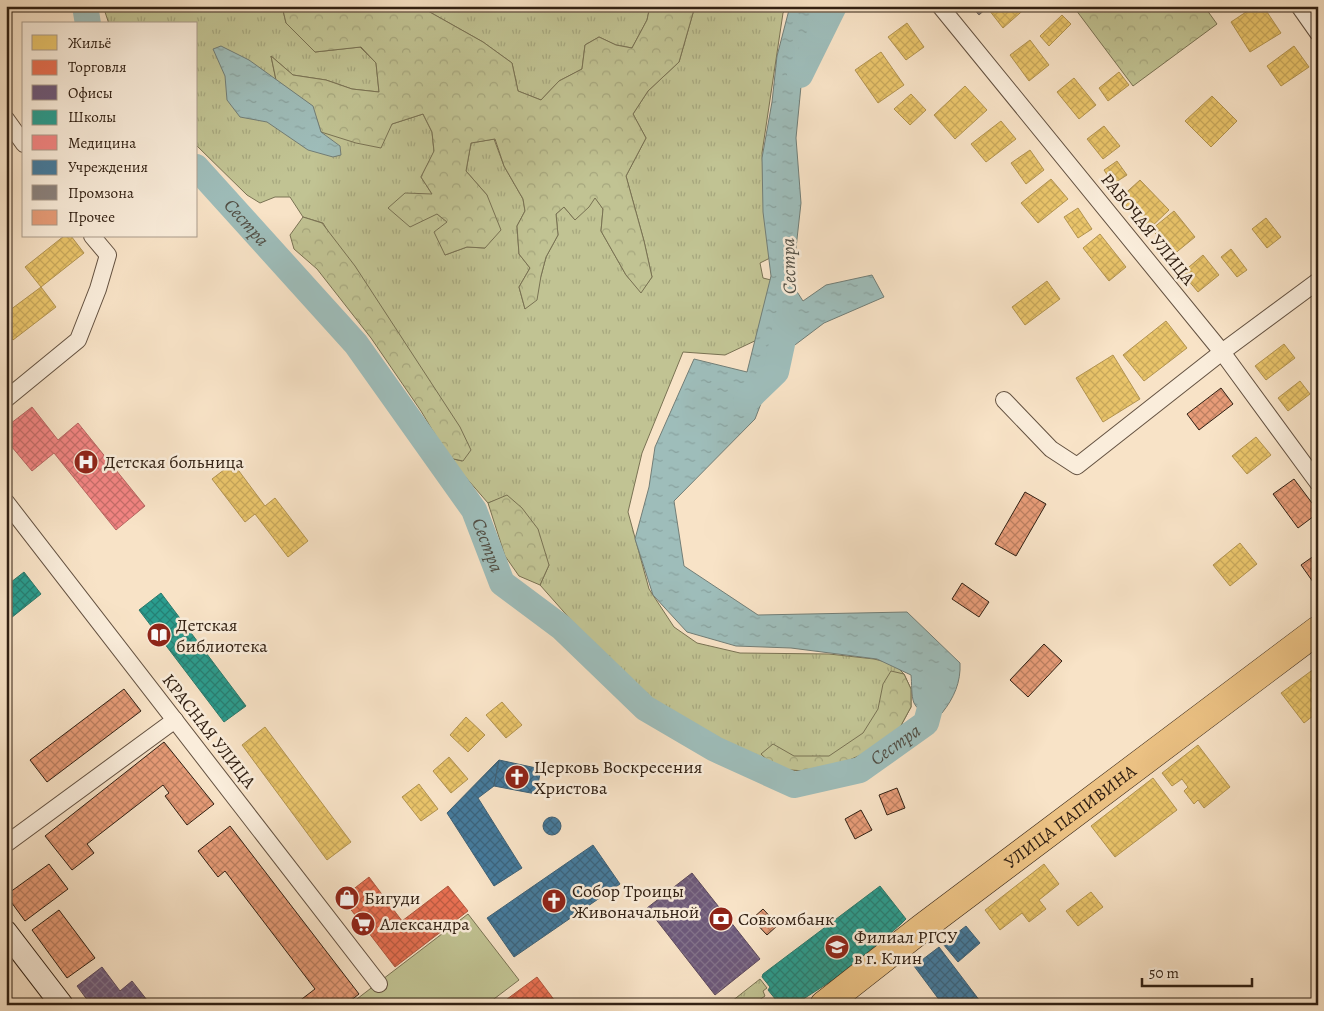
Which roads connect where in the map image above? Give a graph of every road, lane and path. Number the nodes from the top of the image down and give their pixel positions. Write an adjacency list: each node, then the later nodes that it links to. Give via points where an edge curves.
1 (940, 6): 8 (street, РАБОЧАЯ УЛИЦА)
2 (1299, 6): 3 (street)
3 (1318, 33)
4 (6, 119): 5 (street)
5 (22, 141)
6 (94, 238): 9 (street, via 108,255 78,340)
7 (1318, 281): 8 (street)
8 (1222, 352): 10 (street, via 1077,466 1051,449); 11 (street, РАБОЧАЯ УЛИЦА)
9 (6, 399)
10 (1004, 400)
11 (1318, 483)
12 (6, 502): 14 (street, КРАСНАЯ УЛИЦА)
13 (1318, 630): 19 (highway, УЛИЦА ПАПИВИНА)
14 (175, 720): 15 (street); 17 (street, КРАСНАЯ УЛИЦА)
15 (6, 844)
16 (6, 932): 18 (street)
17 (379, 984)
18 (62, 1005)
19 (824, 1005)

